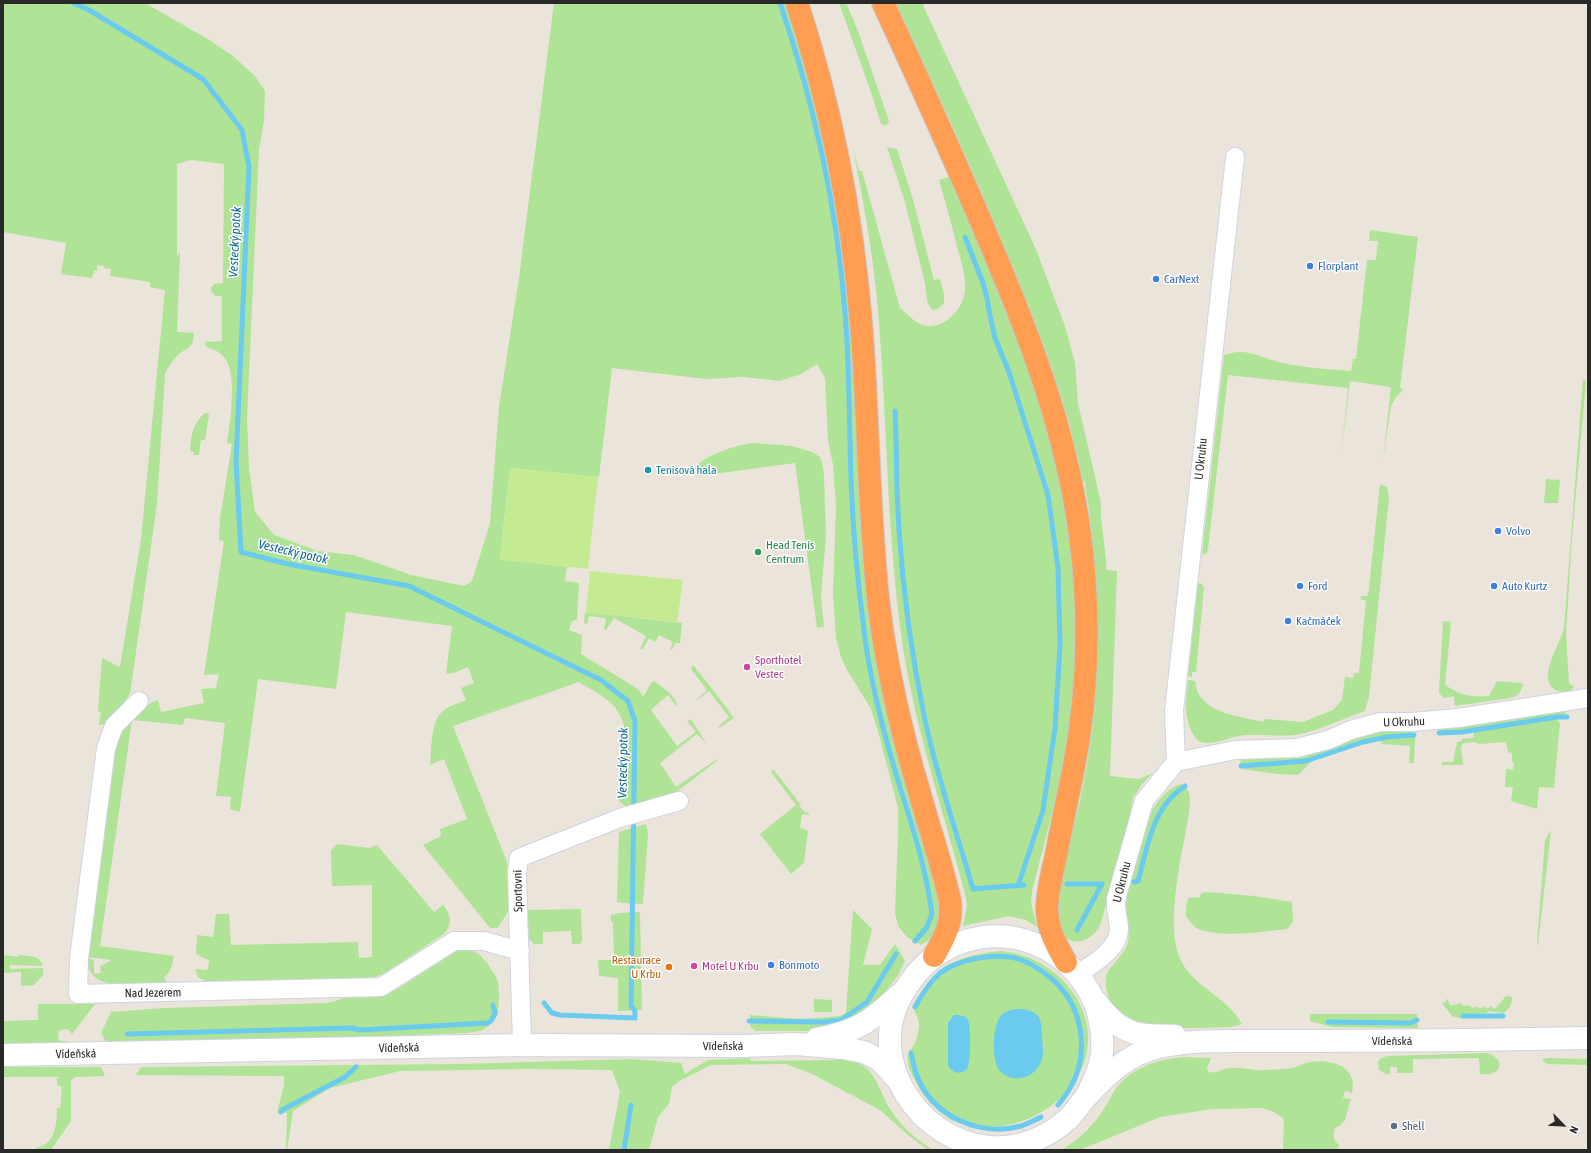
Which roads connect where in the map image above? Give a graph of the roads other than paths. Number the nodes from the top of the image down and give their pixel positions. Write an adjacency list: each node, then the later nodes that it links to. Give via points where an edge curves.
1 (797, 3): 9 (highway, via 825,100 849,224 862,327 873,534 885,646 906,744 952,911 949,927)
2 (883, 3): 10 (highway, via 956,164 1023,325 1047,389 1075,499 1085,595 1084,687 1076,755 1047,907 1056,945)
3 (1235, 157): 6 (street, U Okruhu, via 1175,703)
4 (1588, 698): 6 (street, U Okruhu, via 1458,718 1380,722 1297,748 1235,750)
5 (139, 701): 8 (street, Nad Jezerem, via 114,726 106,748 79,958 78,994 381,987 454,941 484,941)
6 (1176, 762): 10 (street, U Okruhu, via 1148,794 1141,810 1116,899 1119,926 1115,942 1103,956)
7 (679, 801): 8 (street, Sportovní, via 620,818 519,858 517,873)
8 (520, 951): 16 (street, Sportovní)
9 (934, 956): 10 (main road, Vídeňská, via 959,943 980,938 1014,938 1036,944); 11 (main road, Vídeňská)
10 (1072, 968): 12 (main road, Vídeňská)
11 (906, 988): 15 (main road, Vídeňská, via 880,1013 857,1028); 18 (main road, Vídeňská, via 896,1007 890,1035 891,1055)
12 (1093, 999): 14 (main road, Vídeňská, via 1105,1014 1129,1032); 19 (main road, Vídeňská, via 1101,1028 1102,1052 1097,1075)
13 (1588, 1038): 14 (main road, Vídeňská)
14 (1196, 1041): 19 (main road, Vídeňská, via 1155,1048 1133,1056 1110,1073)
15 (796, 1044): 16 (main road, Vídeňská); 18 (main road, Vídeňská, via 864,1052 880,1060)
16 (522, 1045): 17 (main road, Vídeňská)
17 (3, 1055)
18 (902, 1086): 19 (main road, Vídeňská, via 915,1108 936,1128 961,1141 989,1147 1018,1145 1040,1137 1063,1123)
19 (1086, 1097)

